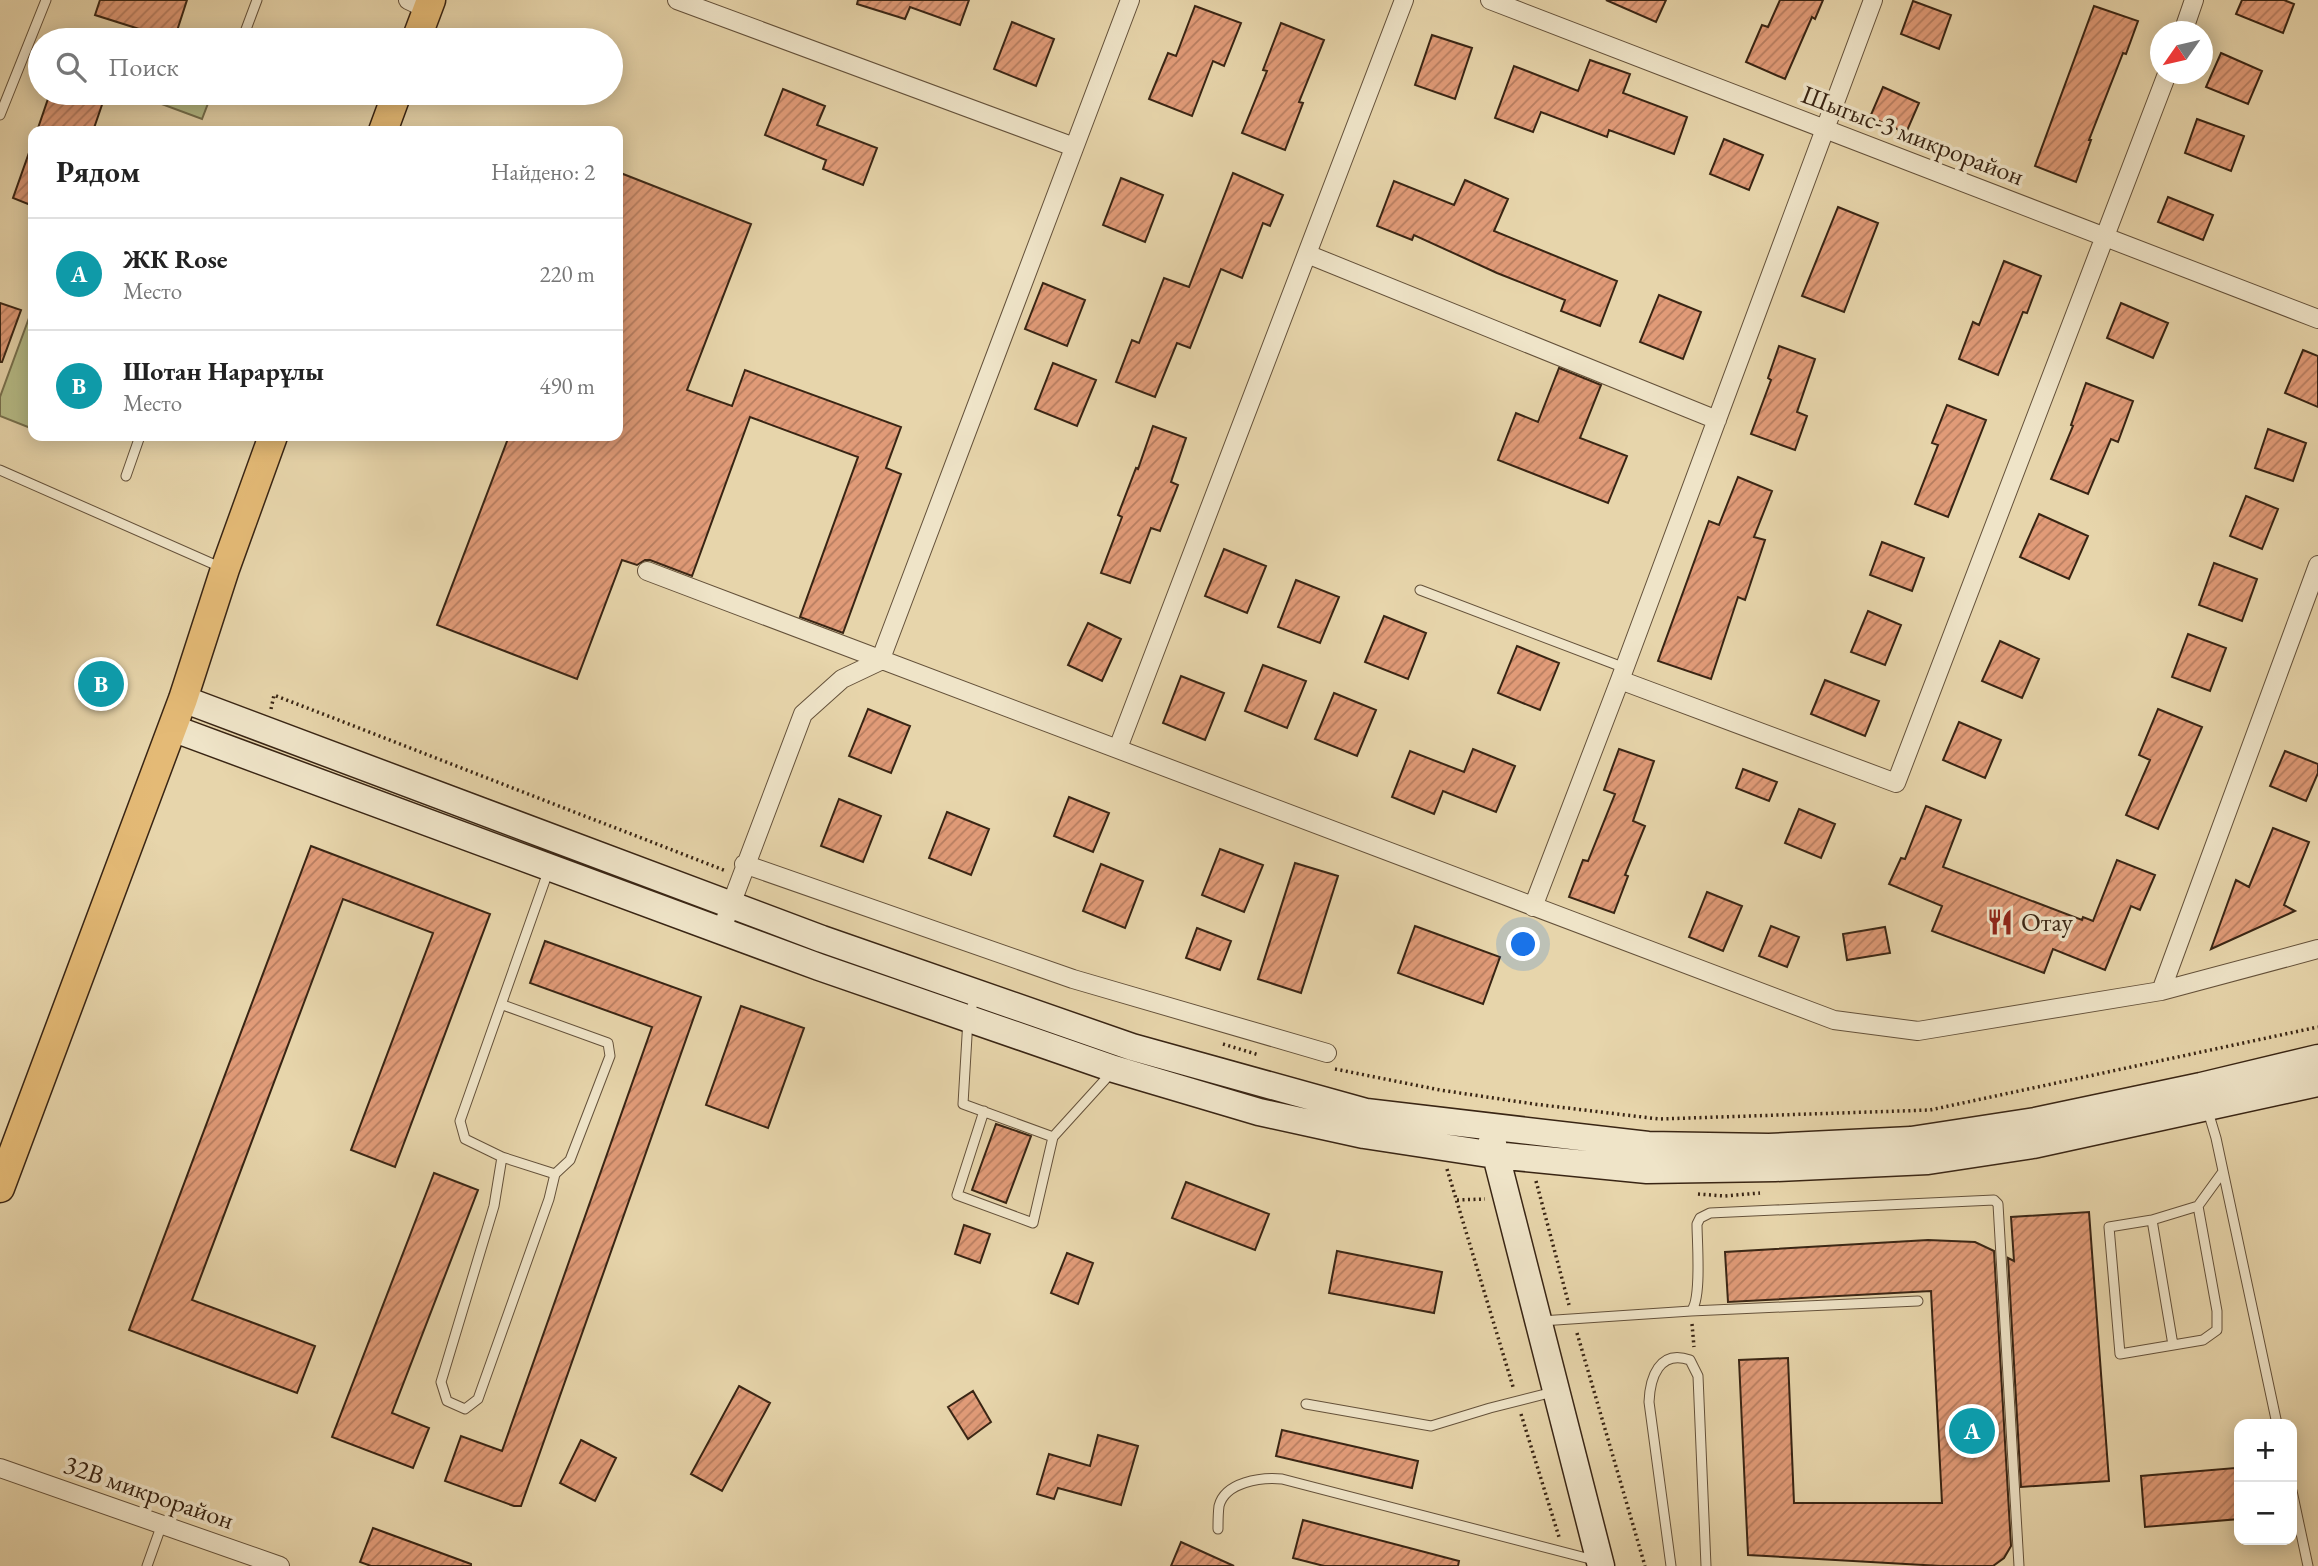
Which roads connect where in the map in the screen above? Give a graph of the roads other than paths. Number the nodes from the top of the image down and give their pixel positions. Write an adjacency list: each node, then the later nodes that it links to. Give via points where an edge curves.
1 (46, 0): 11 (lane)
2 (257, 0): 12 (lane)
3 (677, 0): 20 (street)
4 (1130, 0): 20 (street)
5 (1404, 0): 22 (street)
6 (1490, 0): 19 (street, Шыгыс-3 микрорайон)
7 (1873, 0): 19 (street)
8 (2194, 0): 10 (street)
9 (422, 3): 13 (main road)
10 (2187, 21)
11 (35, 28)
12 (246, 28)
13 (418, 28)
14 (28, 45): 17 (lane)
15 (2163, 84): 21 (street)
16 (393, 105): 18 (main road)
17 (0, 115)
18 (385, 126)
19 (1825, 129): 21 (street, Шыгыс-3 микрорайон); 24 (street)
20 (1074, 146): 33 (street)
21 (2105, 237): 23 (street, Шыгыс-3 микрорайон); 34 (street, via 1896,783)
22 (1307, 254): 24 (street); 37 (street)
23 (2318, 319)
24 (1717, 420): 34 (street)
25 (138, 441): 28 (lane)
26 (271, 441): 30 (main road)
27 (0, 470): 30 (lane)
28 (126, 476)
29 (2318, 565): 44 (street)
30 (225, 569): 35 (main road)
31 (647, 571): 33 (street)
32 (1420, 590): 34 (lane)
33 (880, 660): 37 (street); 38 (street, via 842,679 803,714)
34 (1623, 674): 41 (street)
35 (183, 699): 36 (main road); 40 (main road)
36 (172, 728): 39 (main road); 61 (main road)
37 (1118, 748): 41 (street)
38 (744, 864): 40 (street); 49 (street, via 1073,979)
39 (550, 868): 42 (main road); 46 (lane)
40 (731, 904): 42 (street); 45 (main road)
41 (1533, 907): 44 (street, via 1834,1020 1918,1031)
42 (721, 931): 47 (main road)
43 (2318, 949): 44 (street)
44 (2161, 990)
45 (976, 993): 47 (lane); 48 (main road)
46 (503, 1005): 58 (lane, via 460,1121 465,1139); 60 (lane, via 608,1043 610,1056 570,1160)
47 (968, 1019): 51 (main road); 54 (lane, via 963,1104)
48 (1129, 1046): 51 (lane); 55 (main road, via 1366,1112)
49 (1327, 1053)
50 (2318, 1058): 53 (main road)
51 (1114, 1069): 56 (lane); 57 (main road, via 1259,1112 1364,1135)
52 (2318, 1083): 53 (main road)
53 (2204, 1096): 55 (main road, via 1911,1140 1769,1147 1648,1145); 57 (main road, via 2033,1145 1928,1161 1647,1170); 59 (lane)
54 (984, 1111): 56 (lane); 56 (lane, via 957,1195 1033,1223)
55 (1490, 1127): 57 (main road)
56 (1053, 1137)
57 (1495, 1155): 66 (main road)
58 (502, 1157): 60 (lane); 60 (lane, via 494,1206 442,1382 447,1401 465,1409 478,1399)
59 (2222, 1173): 62 (lane); 70 (lane)
60 (555, 1174)
61 (0, 1188)
62 (2198, 1206): 63 (lane); 67 (lane, via 2217,1330 2203,1340)
63 (2152, 1220): 67 (lane); 67 (lane, via 2109,1227 2120,1354)
64 (1918, 1301): 65 (lane)
65 (1691, 1311): 66 (lane); 80 (lane, via 1697,1294 1697,1224 1706,1215 1997,1202)
66 (1539, 1321): 68 (main road)
67 (2173, 1345)
68 (1557, 1391): 69 (lane, via 1431,1426); 75 (main road)
69 (1306, 1404)
70 (2276, 1419)
71 (0, 1468): 73 (street, 32В микрорайон)
72 (2297, 1514): 81 (lane)
73 (162, 1524): 76 (lane); 77 (street, 32В микрорайон)
74 (1217, 1529): 75 (lane, via 1223,1497 1261,1478 1282,1479)
75 (1600, 1564)
76 (147, 1566)
77 (280, 1566)
78 (1671, 1566): 79 (lane, via 1649,1402 1650,1384 1659,1366 1682,1357 1690,1360 1698,1377)
79 (1706, 1566)
80 (2019, 1566)
81 (2308, 1566)

